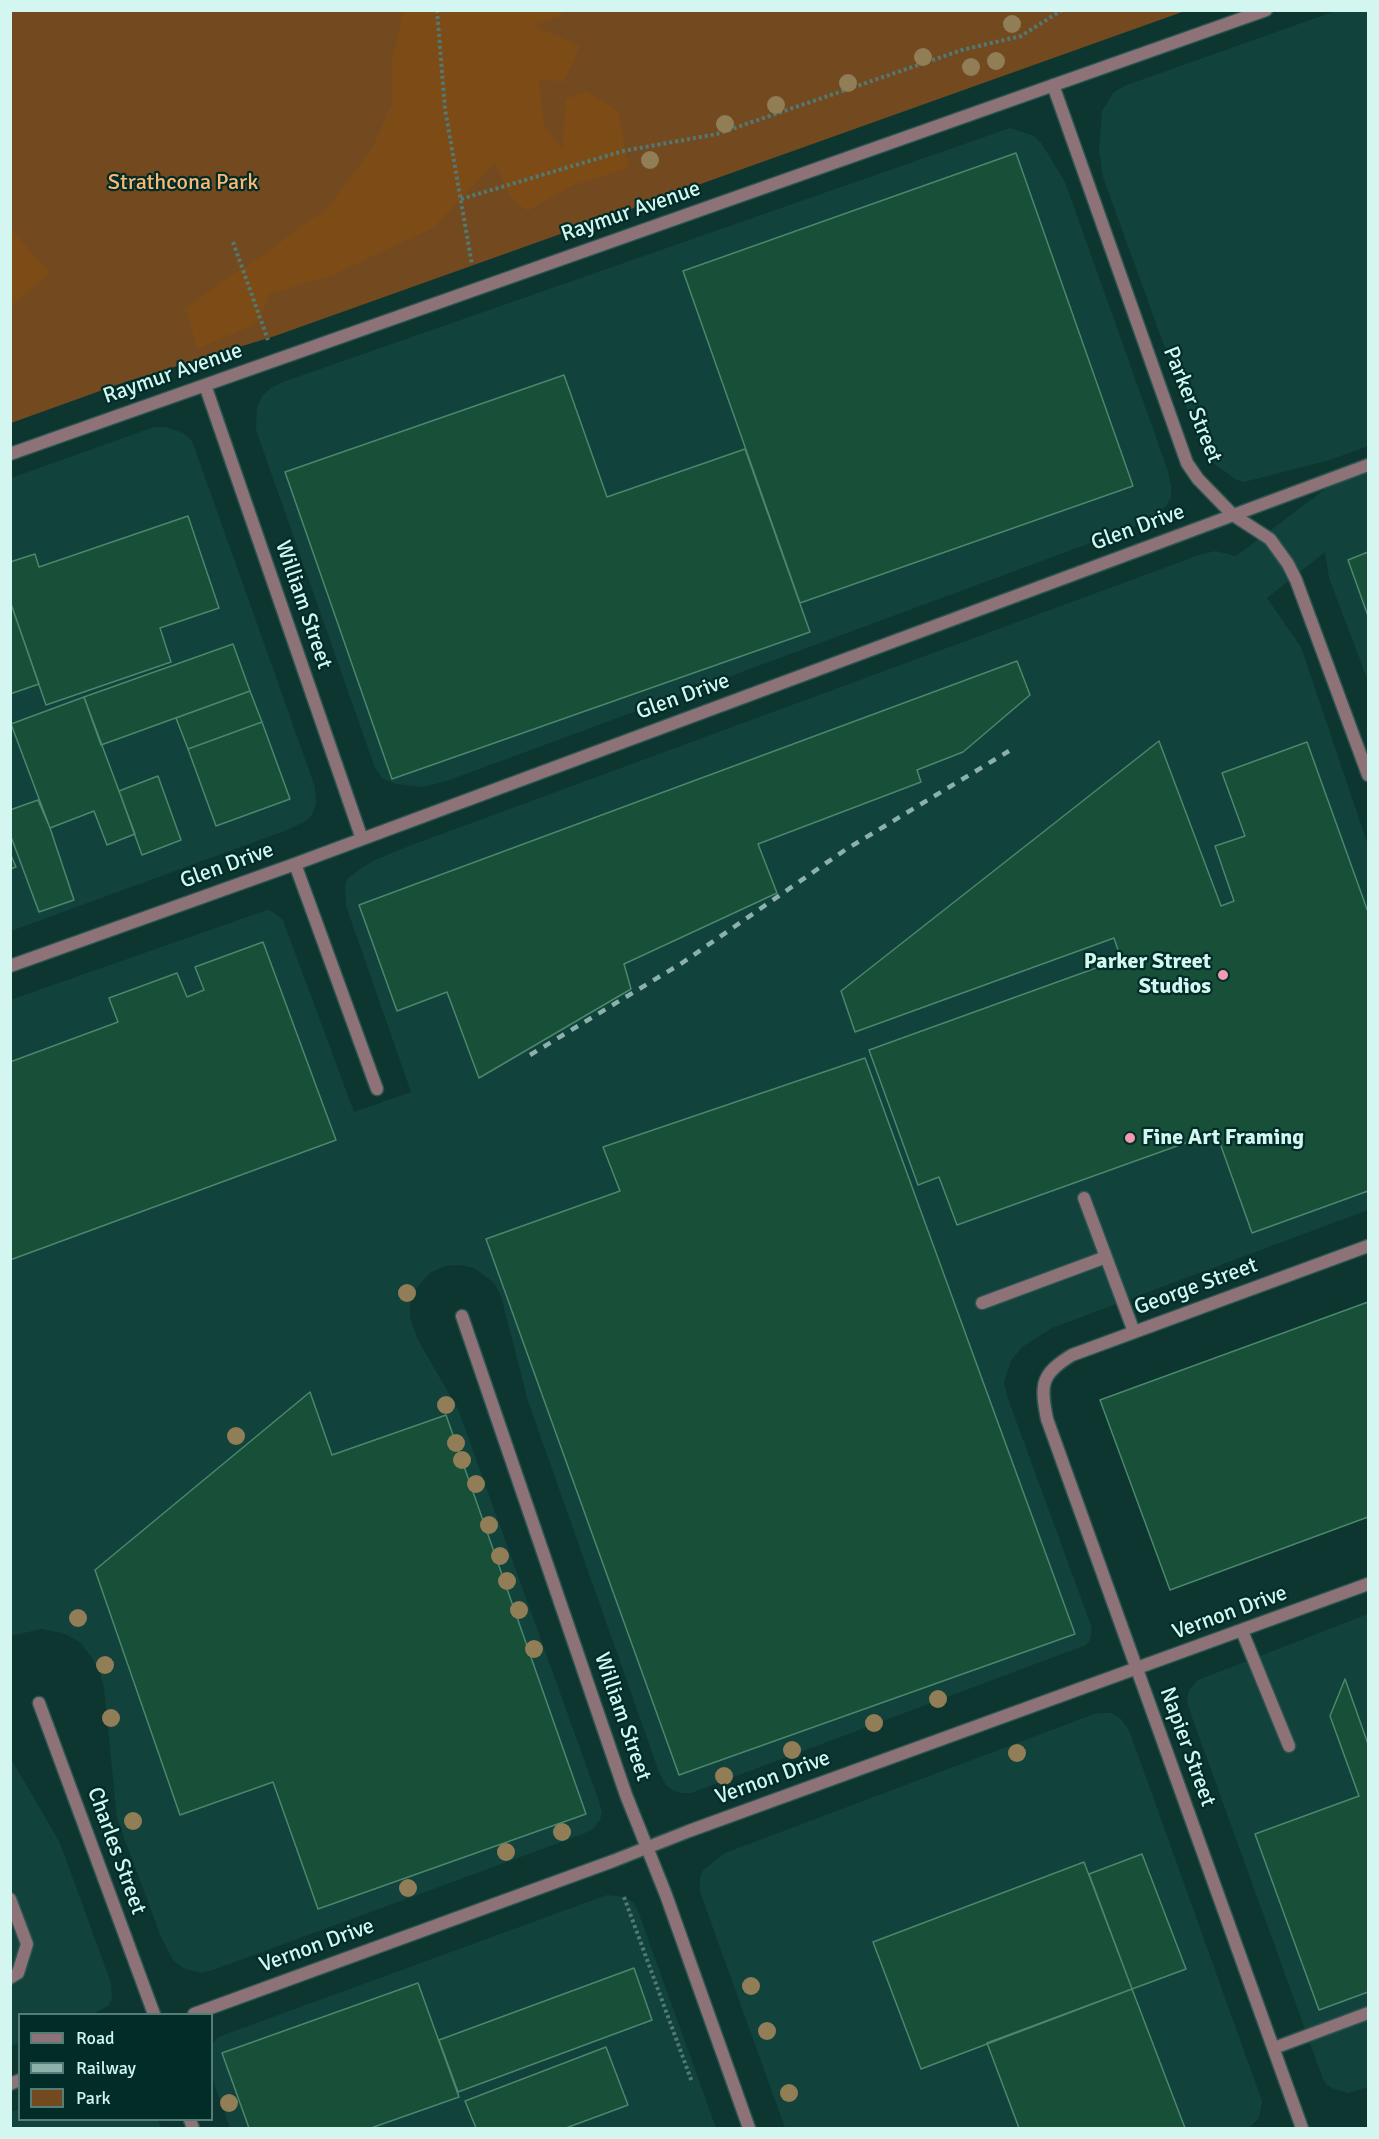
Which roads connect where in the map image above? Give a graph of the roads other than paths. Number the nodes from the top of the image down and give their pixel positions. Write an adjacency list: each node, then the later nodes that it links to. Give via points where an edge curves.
1 (1266, 10): 2 (street, Raymur Avenue)
2 (1053, 85): 3 (street, Raymur Avenue); 6 (street, Parker Street, via 1188,463)
3 (205, 385): 4 (street, Raymur Avenue); 8 (street, William Street)
4 (10, 454)
5 (1368, 465): 6 (street, Glen Drive)
6 (1233, 515): 7 (street, Parker Street, via 1270,539 1288,564); 8 (street, Glen Drive)
7 (1368, 775)
8 (362, 839): 9 (street, Glen Drive)
9 (295, 864): 10 (street, Glen Drive); 11 (street)
10 (10, 966)
11 (377, 1089)
12 (1084, 1198): 14 (street)
13 (1368, 1246): 17 (street, George Street)
14 (1106, 1257): 15 (street); 17 (street)
15 (982, 1303)
16 (462, 1316): 24 (street, William Street)
17 (1134, 1332): 18 (street, George Street, via 1072,1355 1054,1366)
18 (1045, 1378): 21 (street, Napier Street, via 1047,1419)
19 (1368, 1584): 20 (street, Vernon Drive)
20 (1242, 1631): 21 (street, Vernon Drive); 23 (street)
21 (1137, 1670): 24 (street, Vernon Drive); 30 (street, Napier Street)
22 (39, 1702): 27 (street, Charles Street)
23 (1289, 1746)
24 (647, 1848): 28 (street, Vernon Drive); 31 (street, William Street)
25 (10, 1899): 26 (street, via 27,1944 18,1973)
26 (10, 1978)
27 (154, 2013)
28 (197, 2013)
29 (1368, 2013): 30 (street)
30 (1274, 2048): 32 (street, Napier Street)
31 (749, 2128)
32 (1302, 2128)

